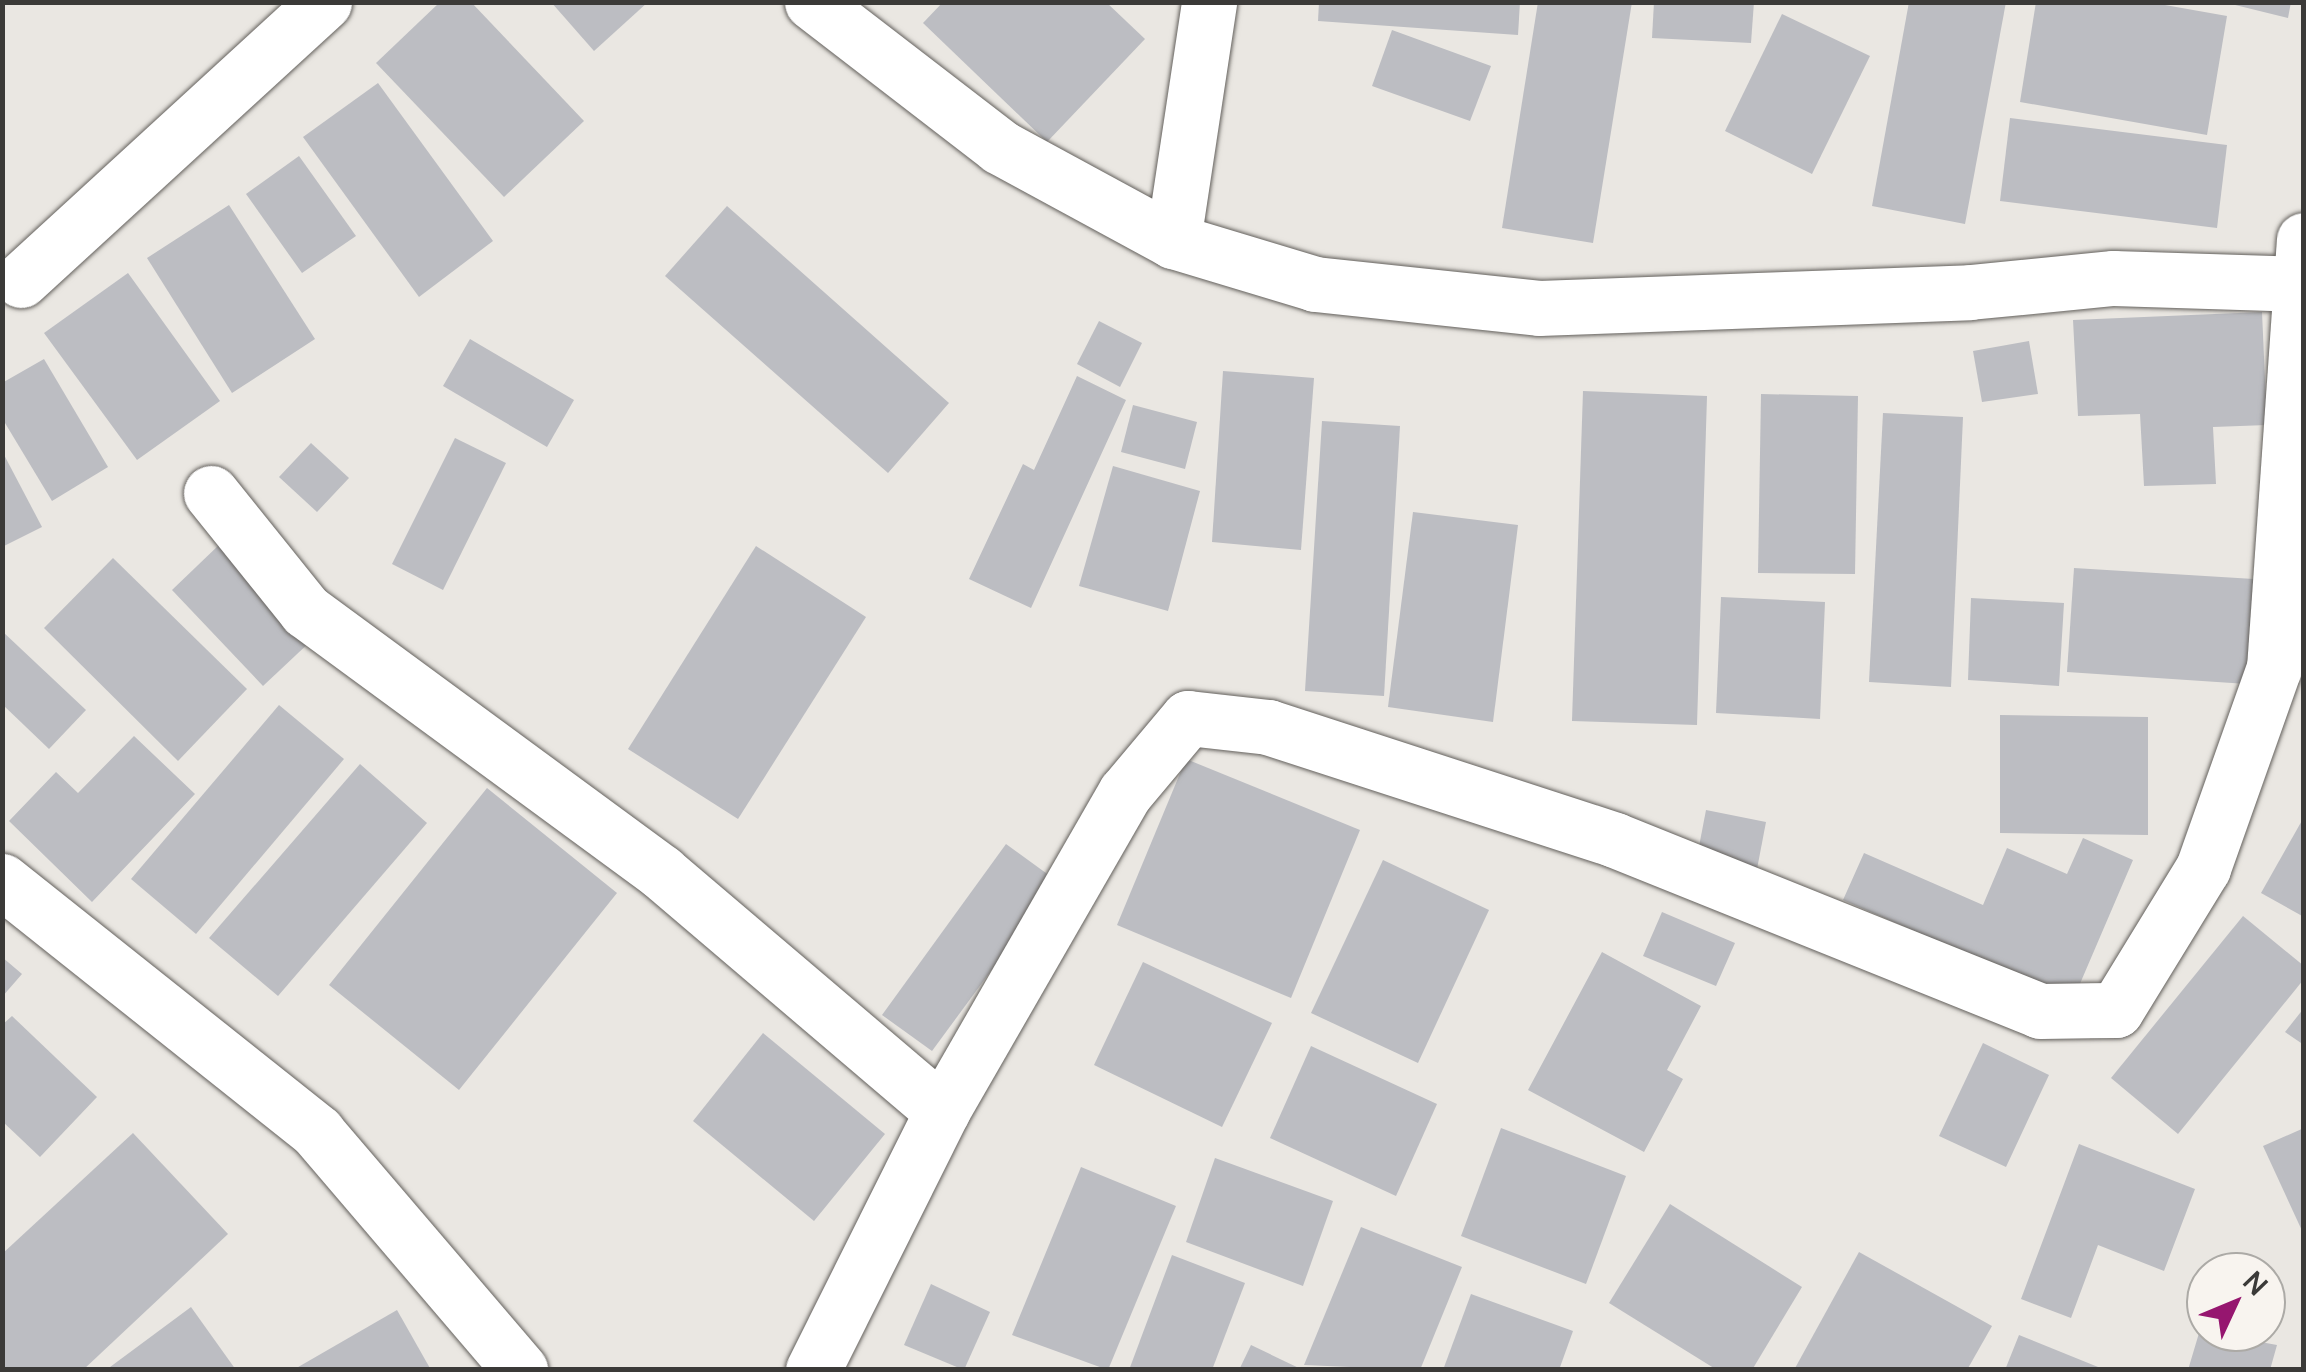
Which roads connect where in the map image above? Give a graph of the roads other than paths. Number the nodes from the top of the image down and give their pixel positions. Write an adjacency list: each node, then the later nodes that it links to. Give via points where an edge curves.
1 (324, 2): 6 (street)
2 (812, 2): 4 (street, via 1000,147)
3 (1209, 2): 4 (street)
4 (1173, 241): 5 (street, via 1316,284 1540,308 1970,292)
5 (2302, 269): 9 (street, via 2274,668 2203,868 2116,1010 2040,1012 1615,840 1268,726 1188,718 1125,793)
6 (20, 280)
7 (211, 493): 9 (street, via 306,610 661,872)
8 (2, 881): 10 (street, via 317,1132)
9 (942, 1111): 11 (street)
10 (520, 1370)
11 (813, 1370)

